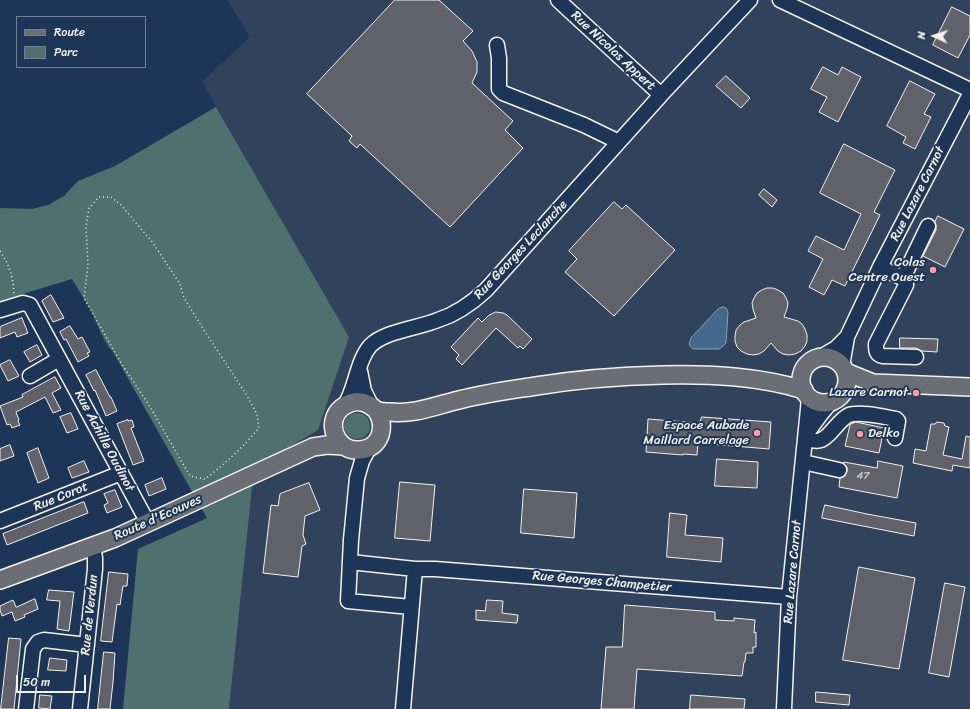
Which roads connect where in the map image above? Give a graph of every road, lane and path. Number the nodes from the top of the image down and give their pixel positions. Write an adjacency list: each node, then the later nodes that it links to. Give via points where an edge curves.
1 (558, 0): 7 (street, Rue Nicolas Appert)
2 (750, 0): 7 (street, Rue Nicolas Appert)
3 (780, 0): 5 (street)
4 (497, 45): 8 (street, via 499,89 503,93 584,125)
5 (970, 90)
6 (970, 94): 11 (street, Rue Lazare Carnot)
7 (661, 95): 8 (street, Rue Georges Leclanche)
8 (619, 142): 18 (street, Rue Georges Leclanche, via 486,290 463,308 440,320 386,336 367,350)
9 (928, 226): 12 (street)
10 (0, 251): 13 (path, via 14,283)
11 (880, 267): 12 (street); 14 (street, Rue Lazare Carnot)
12 (903, 278): 15 (street, via 906,285 876,344 876,350 879,356)
13 (9, 305): 17 (street, Rue Achille Oudinot, via 23,303 30,306)
14 (847, 337): 16 (street, Rue Lazare Carnot, via 836,348); 19 (street, Rue Lazare Carnot)
15 (916, 357)
16 (819, 358): 19 (main road, via 828,357 836,360); 20 (main road, via 806,366)
17 (59, 359): 21 (street); 39 (street, Rue Achille Oudinot, via 98,438)
18 (359, 368): 27 (street, Rue Georges Leclanche); 28 (street, via 364,391)
19 (844, 369): 23 (main road); 26 (main road, via 847,383)
20 (802, 373): 22 (main road); 25 (main road, via 801,381)
21 (30, 376)
22 (770, 381): 25 (main road); 29 (main road, via 722,375 624,375 482,394)
23 (873, 383): 24 (main road); 26 (main road)
24 (970, 387)
25 (806, 393): 26 (main road, via 814,400 826,403); 31 (street, Rue Lazare Carnot, via 808,409)
26 (837, 397): 31 (street)
27 (345, 405): 28 (main road, via 351,402 364,402); 30 (main road, via 336,414)
28 (373, 408): 29 (main road, via 392,413); 33 (main road, via 382,422 382,429)
29 (411, 412): 33 (main road, via 391,426)
30 (333, 428): 34 (main road); 35 (main road, via 338,441)
31 (805, 437): 32 (street, via 820,441 842,420 850,415 861,414 896,419 898,421); 36 (street, Rue Lazare Carnot)
32 (895, 438)
33 (375, 442): 35 (main road, via 363,450 356,451); 40 (street, via 364,456)
34 (313, 447): 35 (main road); 42 (main road, Route d'Ecouves)
35 (346, 447): 40 (street, via 354,461)
36 (803, 462): 38 (street); 47 (street, Rue Lazare Carnot)
37 (219, 469): 37 (path, via 206,479 190,476 84,298 88,265 86,227 89,208 99,196 111,197 121,205 153,243 180,284 184,298 257,414 259,428)
38 (839, 470)
39 (121, 473): 41 (street, Rue Corot, via 25,507); 42 (street, Rue Achille Oudinot)
40 (356, 478): 44 (street)
41 (0, 521)
42 (148, 523): 43 (main road, Route d'Ecouves)
43 (93, 546): 46 (main road, Route d'Ecouves); 49 (street, Rue de Verdun, via 95,569)
44 (350, 562): 45 (street, Rue Georges Champetier); 48 (street, via 348,601)
45 (415, 568): 47 (street, Rue Georges Champetier); 48 (street)
46 (0, 580)
47 (789, 597): 53 (street, Rue Lazare Carnot)
48 (411, 607): 52 (street)
49 (87, 645): 50 (street, via 44,640 38,642 34,649); 51 (street, Rue de Verdun)
50 (26, 709)
51 (80, 709)
52 (403, 709)
53 (784, 709)

